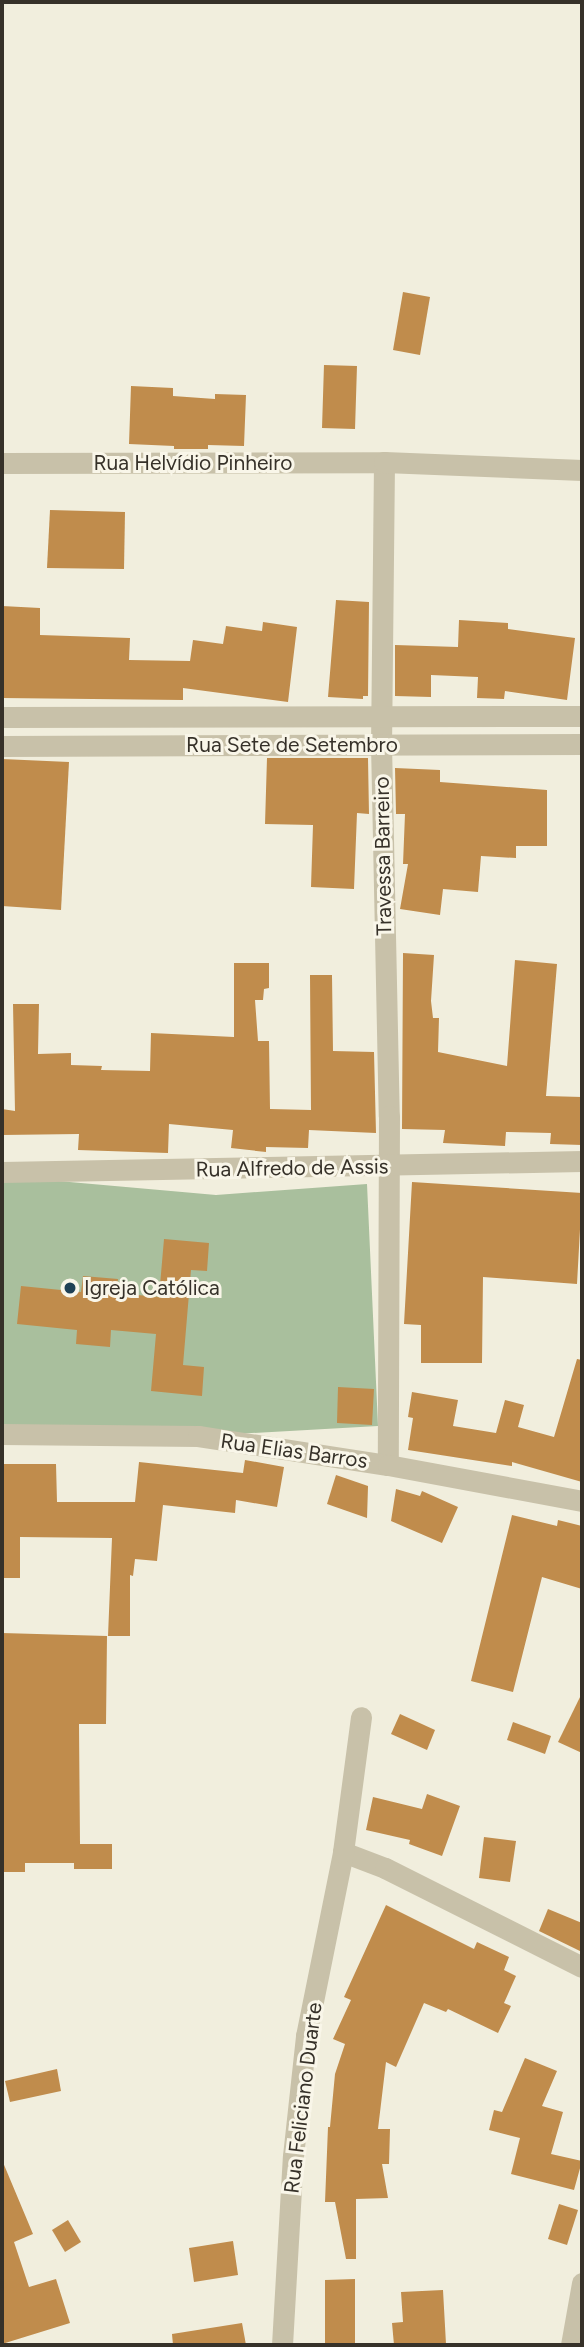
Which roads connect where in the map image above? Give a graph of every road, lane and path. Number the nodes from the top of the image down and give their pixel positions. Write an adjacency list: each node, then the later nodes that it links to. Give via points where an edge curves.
1 (384, 462): 2 (street, Rua Helvídio Pinheiro); 3 (street, Rua Helvídio Pinheiro); 4 (street, Travessa Barreiro)
2 (2, 463)
3 (582, 470)
4 (382, 716): 5 (street, Rua Sete de Setembro); 6 (street, Rua Sete de Setembro); 7 (street, Travessa Barreiro)
5 (582, 716)
6 (2, 717)
7 (381, 744): 8 (street, Rua Sete de Setembro); 9 (street, Rua Sete de Setembro); 11 (street, Travessa Barreiro)
8 (582, 744)
9 (2, 746)
10 (582, 1161): 11 (street, Rua Alfredo de Assis)
11 (389, 1167): 12 (street, Rua Alfredo de Assis); 14 (street, Travessa Barreiro)
12 (2, 1172)
13 (2, 1434): 14 (street, Rua Elias Barros, via 198,1436)
14 (388, 1465): 15 (street, Rua Elias Barros)
15 (582, 1502)
16 (361, 1717): 17 (street, Rua Feliciano Duarte)
17 (343, 1852): 18 (street, via 385,1868); 20 (street, Rua Feliciano Duarte, via 306,2036 293,2156)
18 (582, 1967)
19 (582, 2283): 21 (street)
20 (282, 2345)
21 (571, 2345)

